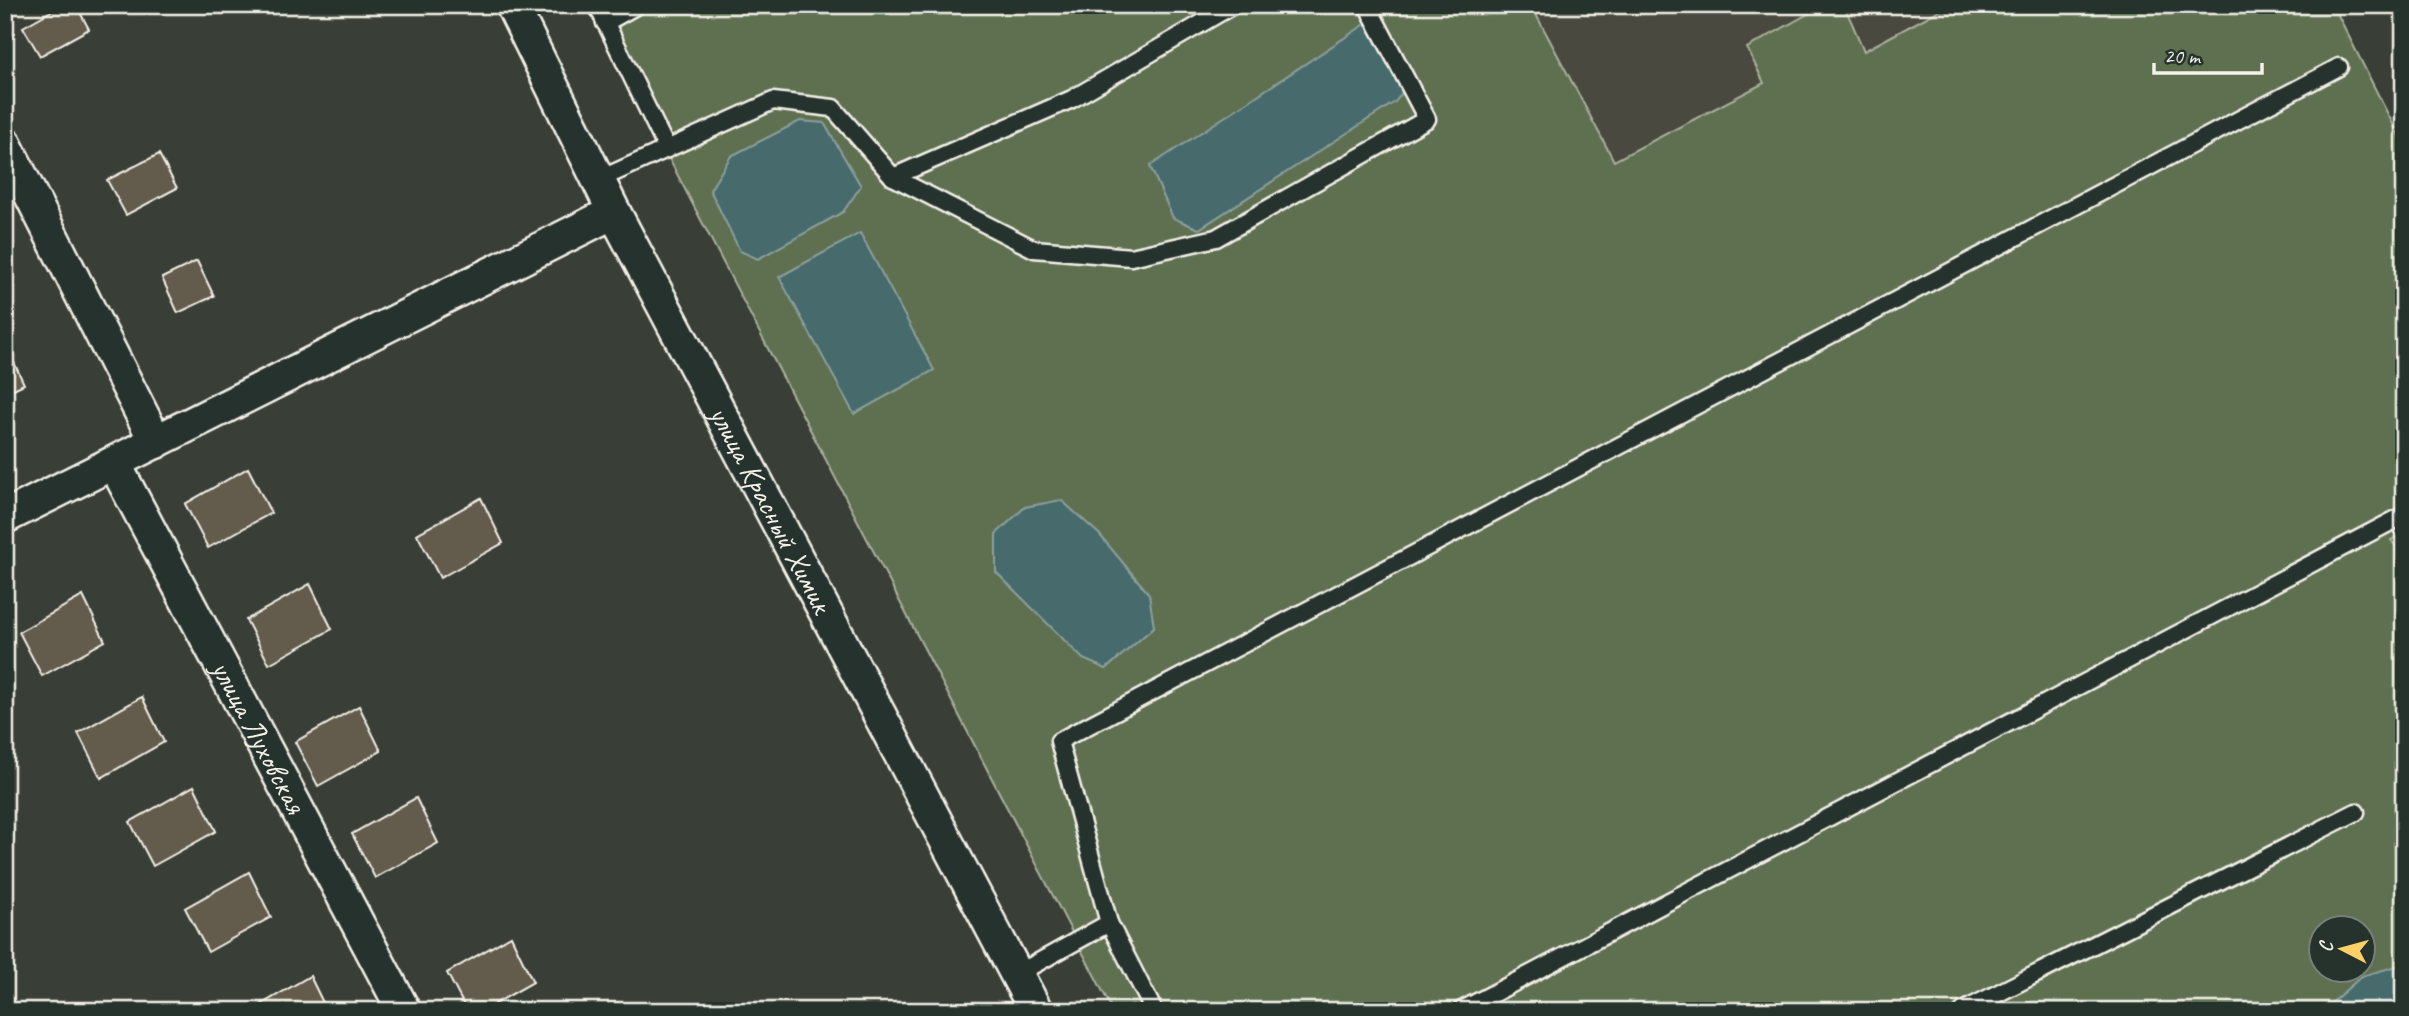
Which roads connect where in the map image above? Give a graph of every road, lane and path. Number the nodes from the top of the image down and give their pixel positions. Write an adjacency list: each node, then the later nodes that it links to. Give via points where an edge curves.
1 (512, 5): 11 (street, улица Красный Химик)
2 (597, 5): 6 (lane)
3 (637, 5): 6 (lane)
4 (1233, 5): 10 (lane, via 1072,99)
5 (1367, 5): 10 (lane, via 1427,119 1216,238 1131,257 1034,249)
6 (605, 23): 9 (lane)
7 (2339, 67): 18 (lane, via 1059,741)
8 (5, 144): 13 (street)
9 (667, 149): 10 (lane, via 773,101 834,108); 11 (lane)
10 (893, 177)
11 (598, 180): 12 (street, улица Красный Химик)
12 (614, 212): 13 (street); 19 (street, улица Красный Химик)
13 (156, 442): 14 (street)
14 (114, 463): 16 (street); 20 (street, улица Луховская)
15 (2404, 516): 23 (lane)
16 (5, 517)
17 (2356, 812): 24 (lane)
18 (1108, 923): 19 (lane); 22 (lane)
19 (1017, 974): 21 (street, улица Красный Химик)
20 (404, 1011)
21 (1036, 1011)
22 (1154, 1011)
23 (1460, 1011)
24 (1964, 1011)

